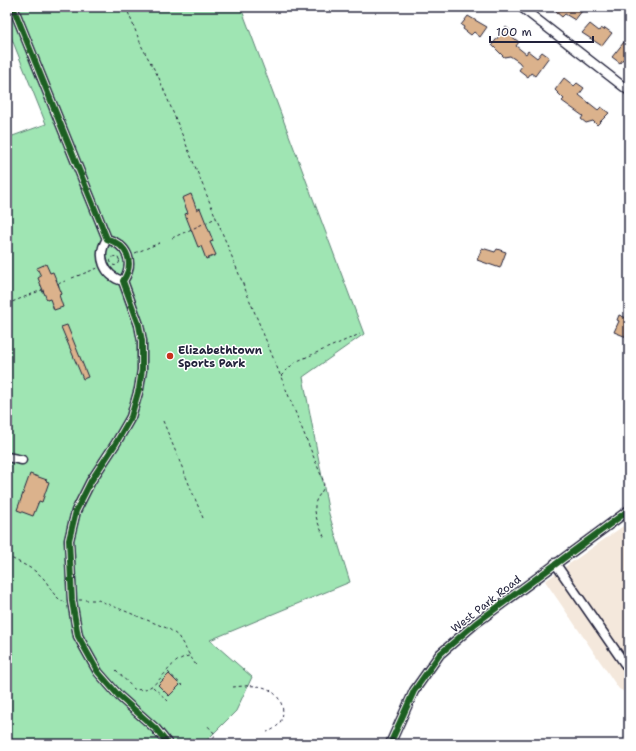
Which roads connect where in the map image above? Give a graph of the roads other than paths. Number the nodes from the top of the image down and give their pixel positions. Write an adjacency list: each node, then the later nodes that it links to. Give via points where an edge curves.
1 (13, 7): 4 (street)
2 (521, 7): 3 (street)
3 (629, 90)
4 (107, 239): 5 (street, via 102,250 104,265 116,279); 5 (street, via 124,248 128,256 130,268)
5 (123, 281): 11 (street, via 142,341 139,389 128,423 91,481 76,511 69,540 72,601 78,636 98,672)
6 (7, 457): 7 (street)
7 (22, 460)
8 (629, 510): 9 (street, West Park Road)
9 (555, 563): 10 (street); 12 (street, West Park Road, via 440,654 414,691)
10 (629, 670)
11 (168, 744)
12 (390, 744)

